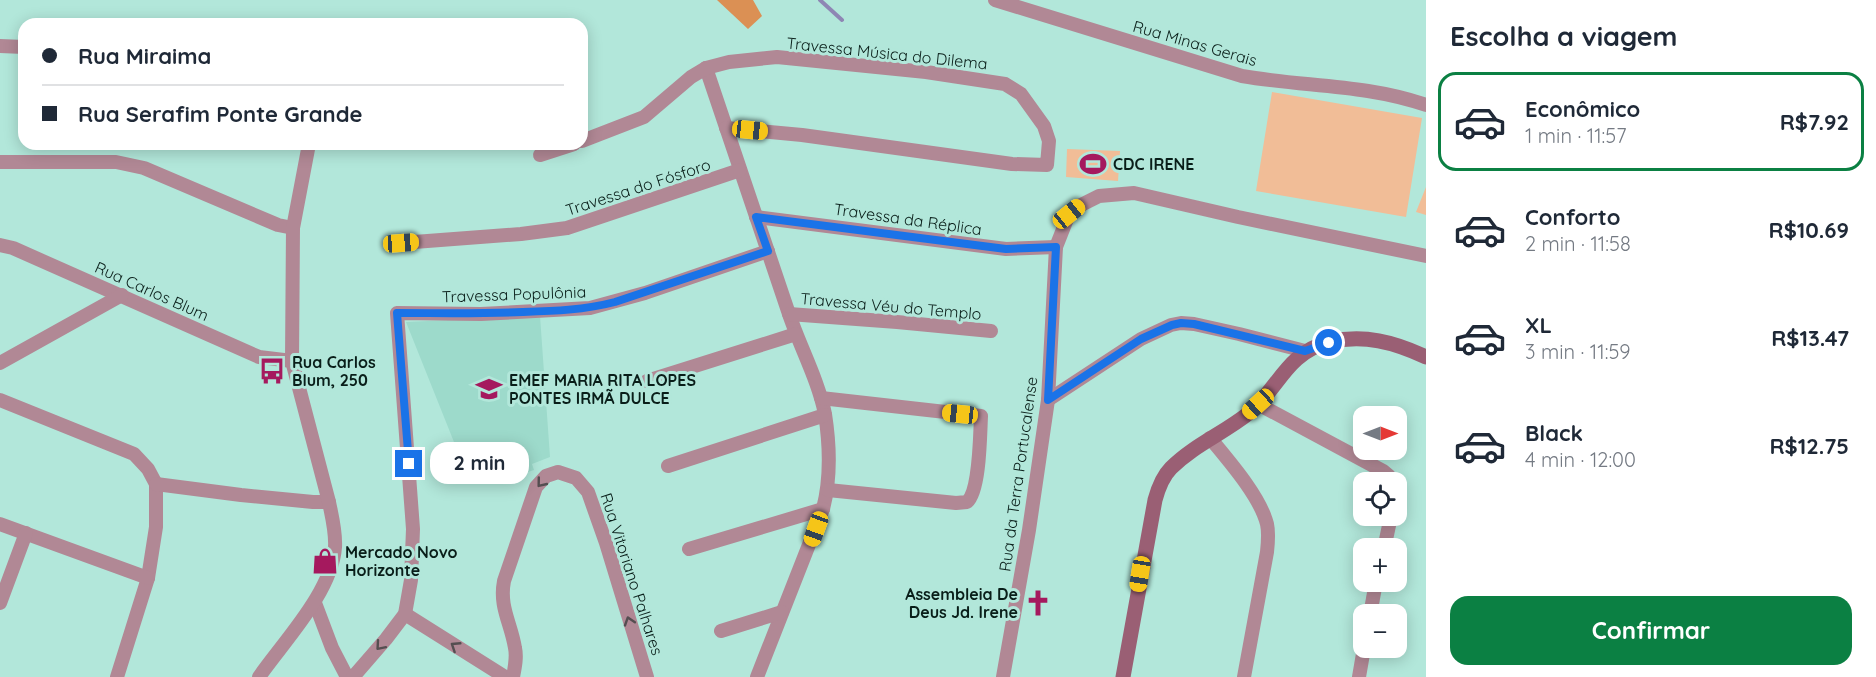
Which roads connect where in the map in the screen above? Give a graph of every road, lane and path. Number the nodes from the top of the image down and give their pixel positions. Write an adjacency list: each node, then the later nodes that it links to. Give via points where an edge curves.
1 (995, 0): 5 (street, Rua Minas Gerais, via 1242,76 1383,93)
2 (0, 46): 3 (street)
3 (18, 46)
4 (706, 68): 6 (street); 6 (street, Travessa Música do Dilema, via 777,57 1005,84 1021,94 1044,126 1049,141 1047,165 1012,164); 7 (street, Travessa Música do Dilema, via 644,117)
5 (1426, 105)
6 (726, 128): 12 (street)
7 (588, 139)
8 (308, 150): 14 (street)
9 (555, 150): 10 (street)
10 (540, 155)
11 (0, 162): 14 (street, via 132,165)
12 (740, 171): 13 (street); 15 (street, Travessa do Fósforo, via 567,228)
13 (756, 217): 17 (street, Travessa da Réplica, via 1006,249); 18 (street)
14 (293, 228): 26 (street)
15 (401, 243)
16 (0, 245): 20 (street, Rua Carlos Blum)
17 (1056, 247): 19 (street, Rua da Terra Portucalense, via 1069,214 1081,205 1099,196 1134,193); 31 (street, Rua da Terra Portucalense)
18 (768, 251): 21 (street); 48 (street, Travessa Populônia, via 590,308 481,314 397,313 413,529)
19 (1426, 256)
20 (122, 295): 26 (street, Rua Carlos Blum, via 259,357); 27 (street)
21 (789, 314): 22 (street, Travessa Véu do Templo); 23 (street)
22 (991, 331)
23 (796, 334): 28 (street); 29 (street)
24 (1305, 351): 25 (street, via 1368,338 1390,342); 31 (street, via 1181,323 1141,339); 32 (street)
25 (1426, 357)
26 (292, 361): 39 (street)
27 (0, 363)
28 (647, 381)
29 (821, 399): 33 (street); 38 (street, via 981,416 978,468 967,502)
30 (0, 400): 37 (street, via 134,454)
31 (1048, 400): 59 (street, Rua da Terra Portucalense)
32 (1258, 404): 34 (street); 36 (street)
33 (825, 415): 35 (street); 38 (street, via 830,458)
34 (1210, 438): 60 (street, via 1169,470 1159,486); 61 (street, via 1254,497 1268,533)
35 (668, 466)
36 (1384, 472)
37 (156, 484): 39 (street); 44 (street, via 156,527)
38 (828, 490): 40 (street)
39 (329, 502): 46 (street, via 335,550)
40 (823, 509): 43 (street); 47 (street)
41 (0, 524): 42 (street)
42 (26, 533): 44 (street); 45 (street)
43 (688, 549)
44 (148, 578): 51 (street)
45 (0, 603)
46 (315, 603): 52 (street); 53 (street)
47 (782, 612): 49 (street); 58 (street)
48 (405, 614): 54 (street, one-way to 54); 55 (street, one-way to 48)
49 (721, 631)
50 (1362, 658): 62 (street)
51 (117, 677)
52 (259, 677)
53 (347, 677)
54 (353, 677)
55 (505, 677)
56 (513, 677): 57 (street, Rua Vitoriano Palhares, one-way to 56, via 588,492 576,478 558,472 546,476 536,487 504,580 503,607 516,650)
57 (647, 677)
58 (757, 677)
59 (1003, 677)
60 (1123, 677)
61 (1244, 677)
62 (1359, 677)

